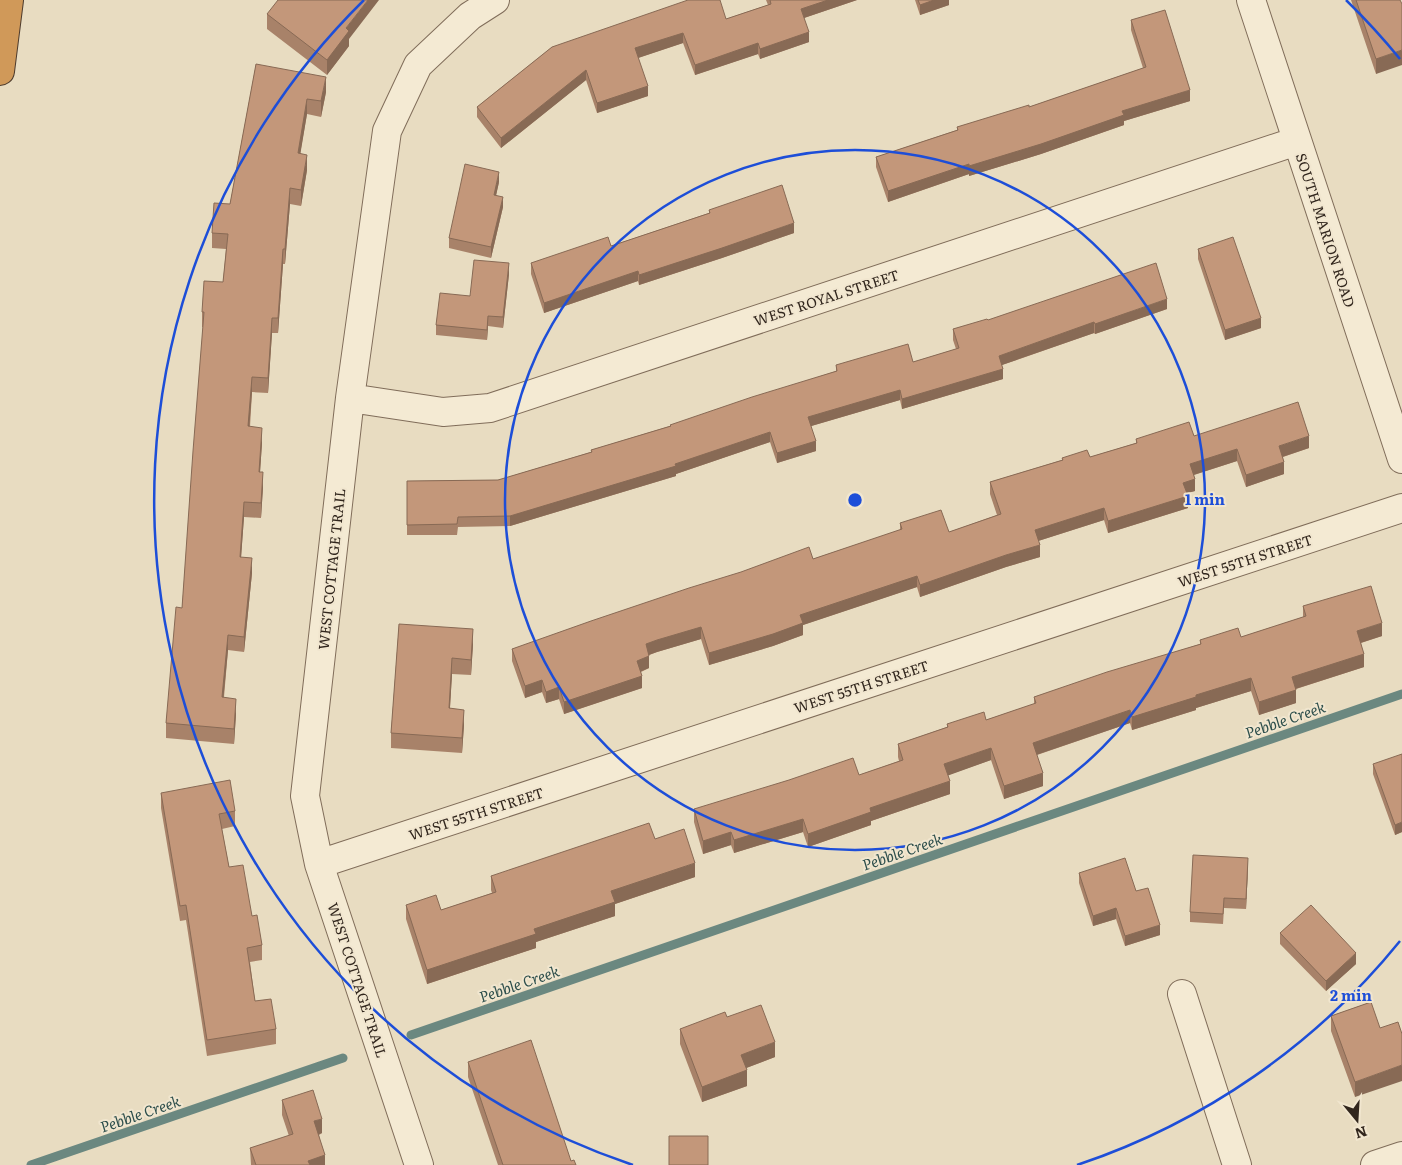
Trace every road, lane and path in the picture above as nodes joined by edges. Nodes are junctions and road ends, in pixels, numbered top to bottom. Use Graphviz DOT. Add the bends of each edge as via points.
graph roads {
  1 [pos="9,0"];
  2 [pos="495,0"];
  3 [pos="1250,0"];
  4 [pos="0,71"];
  5 [pos="1296,141"];
  6 [pos="350,398"];
  7 [pos="1402,459"];
  8 [pos="1402,508"];
  9 [pos="319,864"];
  10 [pos="1182,994"];
  11 [pos="1402,1156"];
  12 [pos="419,1165"];
  13 [pos="1237,1165"];
  14 [pos="1375,1165"];
  1 -- 4 [label="highway"];
  2 -- 6 [label="street, WEST COTTAGE TRAIL" via="470,16 418,65 388,131"];
  3 -- 5 [label="street, SOUTH MARION ROAD"];
  5 -- 6 [label="street, WEST ROYAL STREET" via="490,408 443,412"];
  5 -- 7 [label="street, SOUTH MARION ROAD"];
  6 -- 9 [label="street, WEST COTTAGE TRAIL" via="305,796"];
  8 -- 9 [label="street, WEST 55TH STREET"];
  9 -- 12 [label="street, WEST COTTAGE TRAIL"];
  10 -- 13 [label="street"];
  11 -- 14 [label="street"];
}
